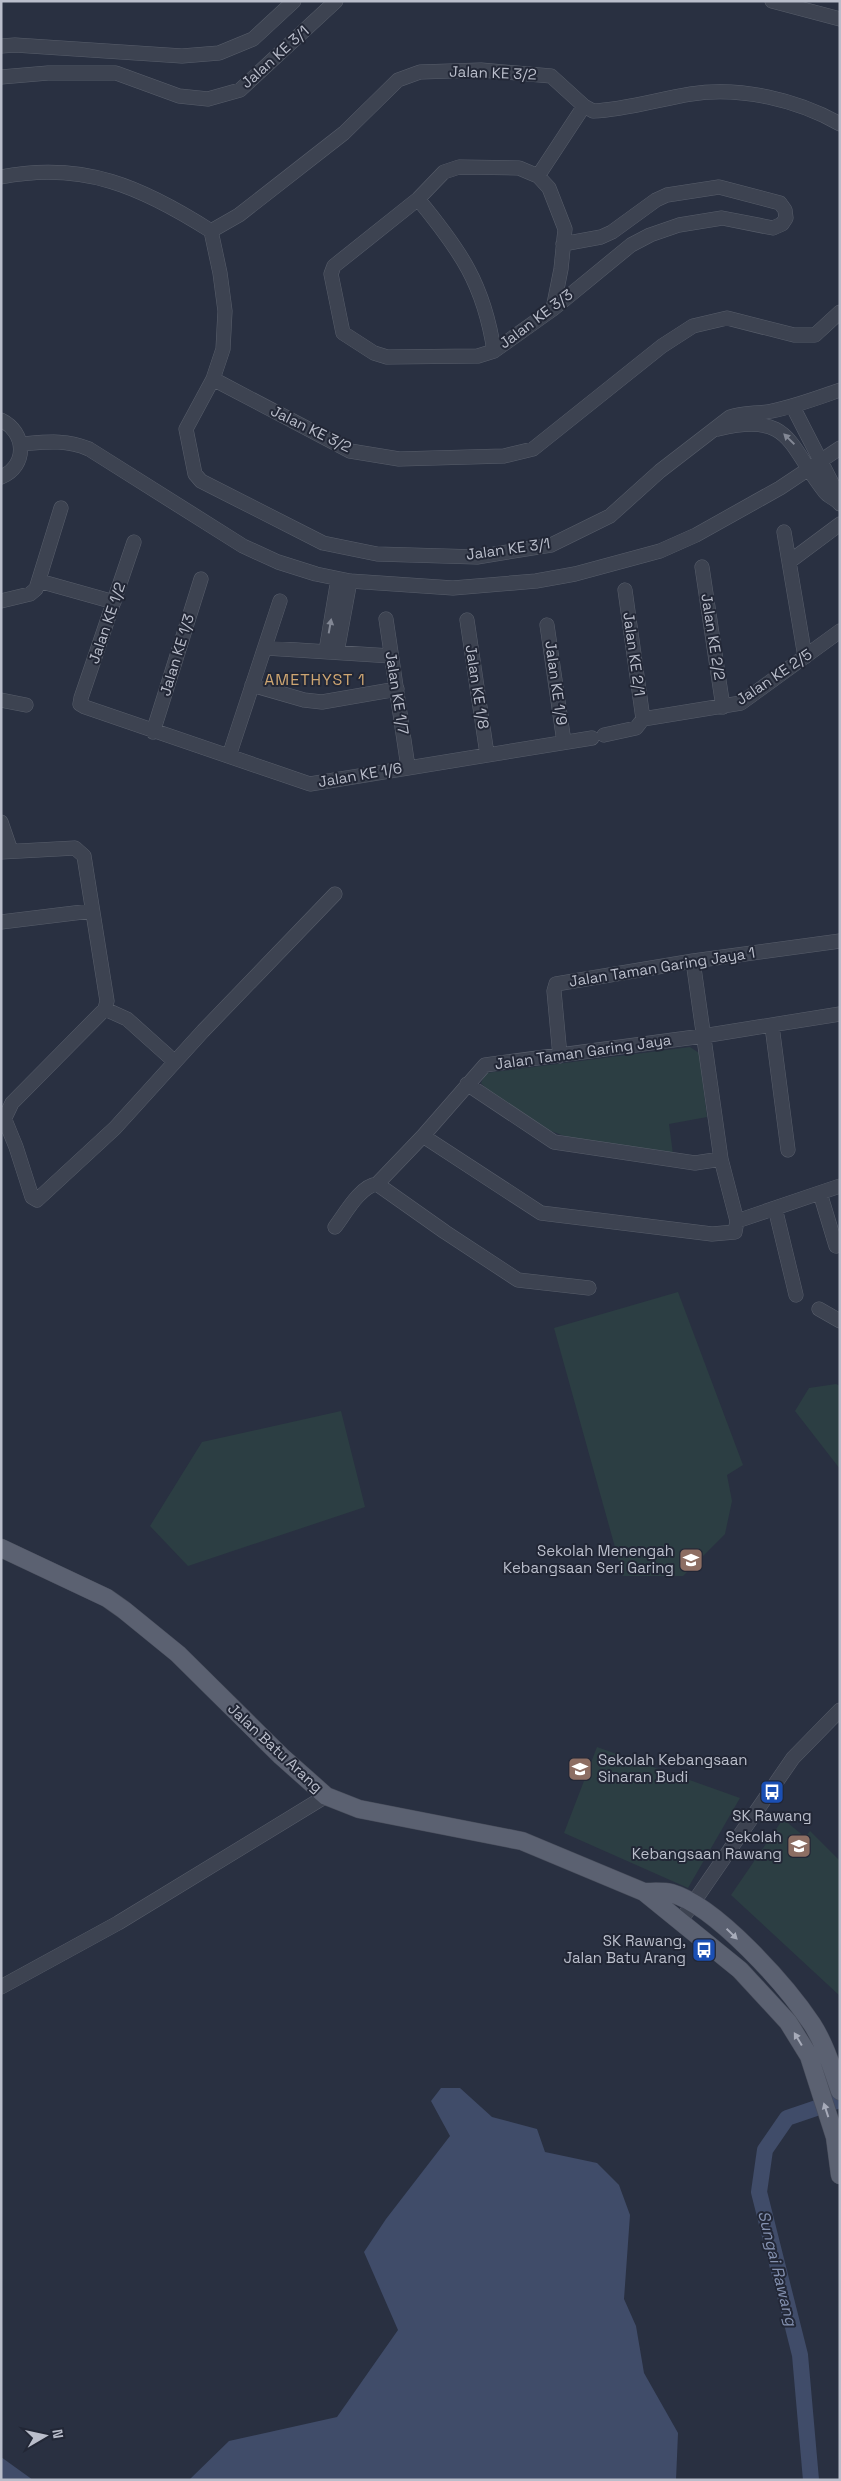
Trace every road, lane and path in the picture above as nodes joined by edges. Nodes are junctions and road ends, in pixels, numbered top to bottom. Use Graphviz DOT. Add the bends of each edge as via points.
graph roads {
  1 [pos="294,1"];
  2 [pos="336,1"];
  3 [pos="772,1"];
  4 [pos="840,19"];
  5 [pos="1,46"];
  6 [pos="1,77"];
  7 [pos="584,106"];
  8 [pos="840,124"];
  9 [pos="538,176"];
  10 [pos="1,177"];
  11 [pos="418,199"];
  12 [pos="211,231"];
  13 [pos="563,244"];
  14 [pos="561,269"];
  15 [pos="587,280"];
  16 [pos="553,309"];
  17 [pos="840,312"];
  18 [pos="494,351"];
  19 [pos="213,379"];
  20 [pos="840,390"];
  21 [pos="793,407"];
  22 [pos="1,420"];
  23 [pos="712,431"];
  24 [pos="21,444"];
  25 [pos="840,448"];
  26 [pos="814,465"];
  27 [pos="1,477"];
  28 [pos="839,503"];
  29 [pos="61,508"];
  30 [pos="840,524"];
  31 [pos="784,532"];
  32 [pos="134,542"];
  33 [pos="789,562"];
  34 [pos="702,567"];
  35 [pos="201,579"];
  36 [pos="344,580"];
  37 [pos="39,581"];
  38 [pos="625,590"];
  39 [pos="1,601"];
  40 [pos="280,601"];
  41 [pos="114,602"];
  42 [pos="386,619"];
  43 [pos="467,620"];
  44 [pos="547,625"];
  45 [pos="840,631"];
  46 [pos="266,648"];
  47 [pos="332,652"];
  48 [pos="391,656"];
  49 [pos="804,657"];
  50 [pos="252,685"];
  51 [pos="397,690"];
  52 [pos="1,700"];
  53 [pos="80,704"];
  54 [pos="26,705"];
  55 [pos="723,707"];
  56 [pos="643,719"];
  57 [pos="153,732"];
  58 [pos="564,742"];
  59 [pos="487,754"];
  60 [pos="229,756"];
  61 [pos="408,767"];
  62 [pos="1,822"];
  63 [pos="6,852"];
  64 [pos="335,894"];
  65 [pos="91,911"];
  66 [pos="1,922"];
  67 [pos="840,941"];
  68 [pos="693,961"];
  69 [pos="105,1009"];
  70 [pos="840,1014"];
  71 [pos="772,1026"];
  72 [pos="703,1036"];
  73 [pos="560,1056"];
  74 [pos="174,1062"];
  75 [pos="467,1084"];
  76 [pos="3,1123"];
  77 [pos="423,1136"];
  78 [pos="788,1150"];
  79 [pos="721,1159"];
  80 [pos="377,1184"];
  81 [pos="840,1186"];
  82 [pos="820,1192"];
  83 [pos="775,1208"];
  84 [pos="737,1221"];
  85 [pos="335,1227"];
  86 [pos="836,1246"];
  87 [pos="589,1288"];
  88 [pos="796,1294"];
  89 [pos="819,1309"];
  90 [pos="840,1321"];
  91 [pos="1,1548"];
  92 [pos="840,1710"];
  93 [pos="326,1796"];
  94 [pos="644,1892"];
  95 [pos="694,1904"];
  96 [pos="680,1922"];
  97 [pos="1,1987"];
  98 [pos="838,2085"];
  99 [pos="840,2175"];
  1 -- 5 [label="street" via="253,39 218,53 182,56 15,44"];
  2 -- 6 [label="street, Jalan KE 3/1" via="240,90 208,99 179,96 116,73"];
  3 -- 4 [label="street"];
  7 -- 8 [label="street" via="592,111 694,93 739,92 790,104"];
  7 -- 9 [label="street"];
  7 -- 12 [label="street, Jalan KE 3/2" via="551,76 481,70 420,72 398,80 344,133 239,215"];
  9 -- 11 [label="street, Jalan KE 3/3" via="519,168 459,167 444,172"];
  9 -- 13 [label="street" via="550,188 565,229"];
  10 -- 12 [label="street" via="28,172 89,174 150,195"];
  11 -- 18 [label="street" via="463,257 479,288 489,318"];
  11 -- 18 [label="street, Jalan KE 3/3" via="334,266 332,274 343,333 386,357 478,356"];
  12 -- 19 [label="street" via="226,311 223,348"];
  13 -- 14 [label="street"];
  13 -- 15 [label="street, Jalan KE 3/3" via="612,232 667,195 710,187 780,202 785,210 786,218 782,224 773,228 722,218 669,228 631,245"];
  14 -- 15 [label="street" via="575,280"];
  14 -- 16 [label="street"];
  15 -- 16 [label="street, Jalan KE 3/3"];
  16 -- 18 [label="street, Jalan KE 3/3"];
  17 -- 19 [label="street, Jalan KE 3/2" via="816,335 794,335 727,318 692,326 533,448 504,456 399,459 350,451"];
  19 -- 23 [label="street, Jalan KE 3/1" via="186,429 195,474 201,481 323,543 377,554 476,557 551,545 610,516 660,470"];
  20 -- 21 [label="street, Jalan KE 3/1"];
  21 -- 23 [label="street, Jalan KE 3/1" via="759,414 741,413"];
  21 -- 26 [label="street"];
  22 -- 24 [label="street" via="18,434"];
  26 -- 23 [label="street, one-way" via="774,428 749,425"];
  24 -- 27 [label="street" via="18,463"];
  24 -- 36 [label="street" via="58,440 89,449 244,546 278,562"];
  25 -- 26 [label="street"];
  26 -- 28 [label="street" via="835,489"];
  26 -- 36 [label="street" via="696,535 660,551 575,574 536,582 453,588"];
  29 -- 37 [label="street"];
  30 -- 33 [label="street"];
  31 -- 33 [label="street"];
  32 -- 41 [label="street, Jalan KE 1/2"];
  33 -- 49 [label="street"];
  34 -- 55 [label="street, Jalan KE 2/2"];
  35 -- 57 [label="street, Jalan KE 1/3"];
  36 -- 47 [label="street"];
  37 -- 39 [label="street" via="30,594"];
  37 -- 41 [label="street"];
  38 -- 56 [label="street, Jalan KE 2/1"];
  40 -- 46 [label="street"];
  41 -- 53 [label="street, Jalan KE 1/2"];
  42 -- 48 [label="street, Jalan KE 1/7"];
  43 -- 59 [label="street, Jalan KE 1/8"];
  44 -- 58 [label="street, Jalan KE 1/9"];
  45 -- 49 [label="street, Jalan KE 2/5"];
  46 -- 47 [label="street"];
  46 -- 50 [label="street"];
  47 -- 48 [label="street"];
  48 -- 51 [label="street, Jalan KE 1/7"];
  49 -- 55 [label="street, Jalan KE 2/5" via="741,703"];
  50 -- 51 [label="street" via="322,702"];
  50 -- 60 [label="street"];
  51 -- 61 [label="street, Jalan KE 1/7"];
  52 -- 54 [label="street"];
  53 -- 57 [label="street, Jalan KE 1/6"];
  55 -- 56 [label="street, Jalan KE 2/5"];
  56 -- 58 [label="street, Jalan KE 1/6" via="636,728"];
  57 -- 60 [label="street, Jalan KE 1/6"];
  58 -- 59 [label="street, Jalan KE 1/6"];
  59 -- 61 [label="street, Jalan KE 1/6"];
  60 -- 61 [label="street, Jalan KE 1/6" via="310,784"];
  62 -- 63 [label="street"];
  63 -- 65 [label="street" via="75,848 80,851 84,856"];
  64 -- 74 [label="street"];
  65 -- 66 [label="street"];
  65 -- 69 [label="street" via="107,1002"];
  67 -- 68 [label="street, Jalan Taman Garing Jaya 1"];
  68 -- 72 [label="street"];
  68 -- 73 [label="street, Jalan Taman Garing Jaya 1" via="556,984"];
  69 -- 74 [label="street" via="127,1019"];
  69 -- 76 [label="street" via="12,1104"];
  70 -- 71 [label="street, Jalan Taman Garing Jaya"];
  71 -- 72 [label="street, Jalan Taman Garing Jaya"];
  71 -- 78 [label="street"];
  72 -- 73 [label="street, Jalan Taman Garing Jaya"];
  72 -- 79 [label="street"];
  73 -- 75 [label="street, Jalan Taman Garing Jaya" via="485,1065"];
  74 -- 76 [label="street" via="114,1128 37,1200 32,1197 16,1146"];
  75 -- 77 [label="street, Jalan Taman Garing Jaya"];
  75 -- 79 [label="street" via="554,1142 695,1163"];
  77 -- 80 [label="street, Jalan Taman Garing Jaya"];
  77 -- 84 [label="street" via="541,1213 712,1234 735,1232"];
  79 -- 84 [label="street"];
  80 -- 85 [label="street, Jalan Taman Garing Jaya" via="362,1193"];
  80 -- 87 [label="street" via="518,1280"];
  81 -- 82 [label="street"];
  82 -- 83 [label="street"];
  82 -- 86 [label="street"];
  83 -- 84 [label="street"];
  83 -- 88 [label="street"];
  89 -- 90 [label="street"];
  91 -- 93 [label="main road, Jalan Batu Arang" via="107,1598 124,1610 178,1654 268,1744"];
  92 -- 95 [label="street" via="793,1758"];
  93 -- 94 [label="main road, Jalan Batu Arang" via="359,1809 522,1841"];
  93 -- 97 [label="street" via="118,1923"];
  94 -- 95 [label="main road, Jalan Batu Arang" via="670,1892"];
  94 -- 96 [label="main road, Jalan Batu Arang"];
  95 -- 96 [label="street"];
  95 -- 98 [label="main road, Jalan Batu Arang, one-way" via="726,1929 784,1988 812,2025 826,2051"];
  99 -- 96 [label="main road, Jalan Batu Arang, one-way" via="835,2137 809,2056 788,2022 740,1970"];
}
